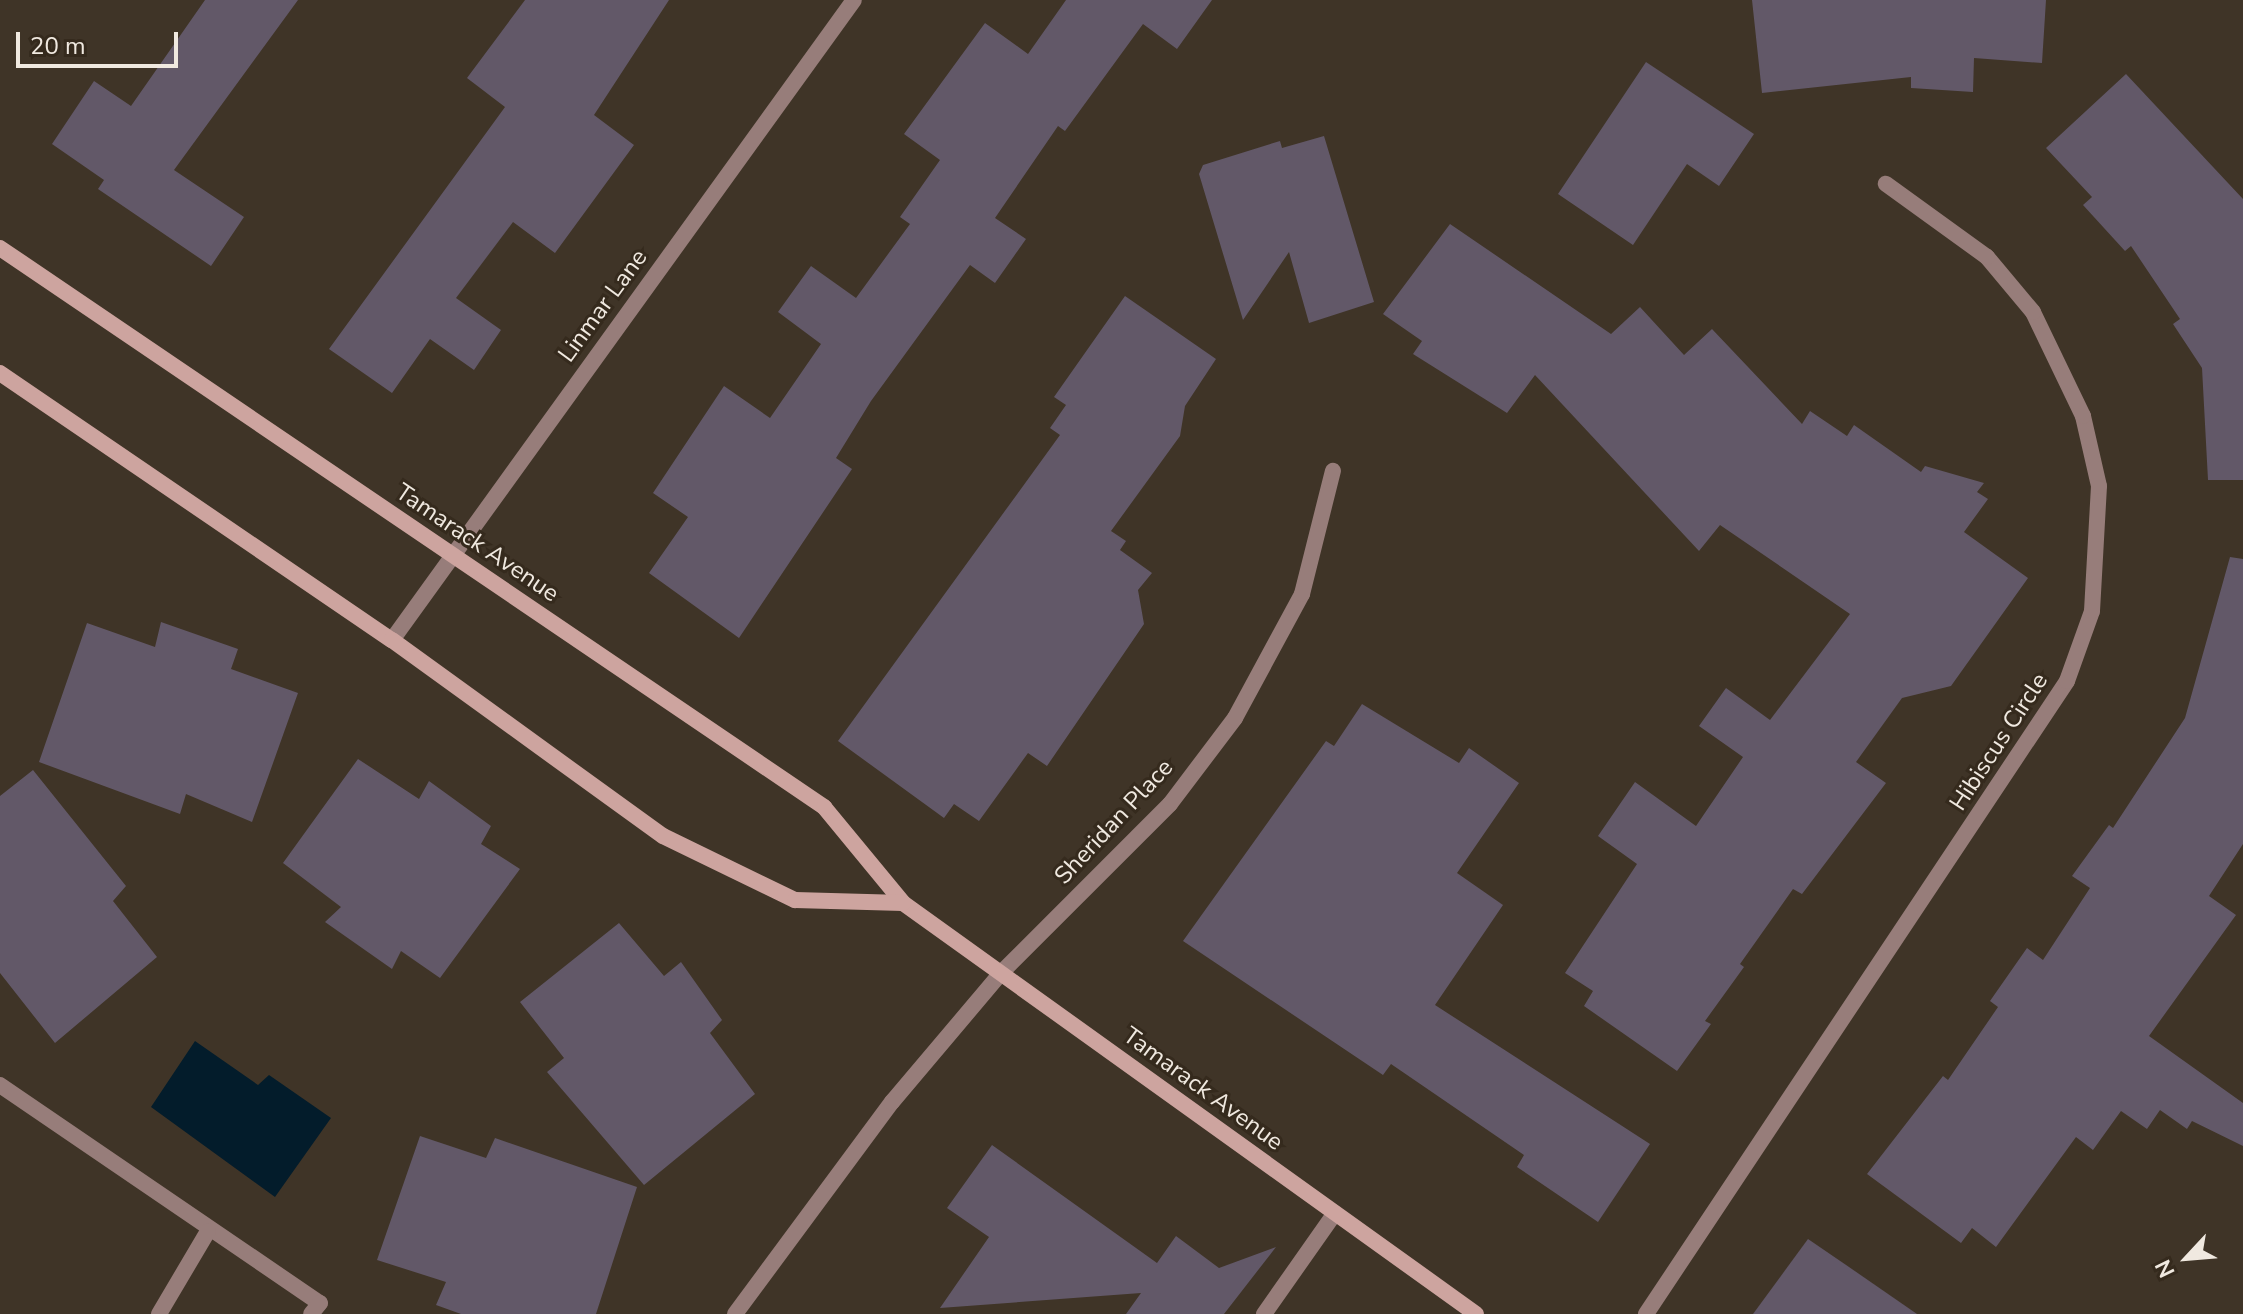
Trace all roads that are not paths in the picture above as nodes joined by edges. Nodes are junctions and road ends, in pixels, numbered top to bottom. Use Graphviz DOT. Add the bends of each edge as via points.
graph roads {
  1 [pos="854,0"];
  2 [pos="1886,184"];
  3 [pos="0,248"];
  4 [pos="0,373"];
  5 [pos="1333,471"];
  6 [pos="454,555"];
  7 [pos="392,640"];
  8 [pos="903,903"];
  9 [pos="1001,973"];
  10 [pos="0,1085"];
  11 [pos="1335,1213"];
  12 [pos="208,1231"];
  13 [pos="159,1314"];
  14 [pos="311,1314"];
  15 [pos="735,1314"];
  16 [pos="1264,1314"];
  17 [pos="1476,1314"];
  18 [pos="1646,1314"];
  1 -- 6 [label="street, Linmar Lane"];
  2 -- 18 [label="street, Hibiscus Circle" via="1987,257 2033,312 2077,403 2099,486 2092,611 2067,681"];
  3 -- 6 [label="main road, Tamarack Avenue"];
  4 -- 7 [label="main road"];
  5 -- 9 [label="street, Sheridan Place" via="1302,594 1235,718 1170,804"];
  6 -- 7 [label="street, Linmar Lane"];
  6 -- 8 [label="main road, Tamarack Avenue" via="824,807"];
  7 -- 8 [label="main road" via="663,836 795,900"];
  8 -- 9 [label="main road, Tamarack Avenue"];
  9 -- 11 [label="main road, Tamarack Avenue"];
  9 -- 15 [label="street, Sheridan Place" via="892,1102"];
  10 -- 12 [label="street" via="142,1178"];
  11 -- 16 [label="street"];
  11 -- 17 [label="main road, Tamarack Avenue"];
  12 -- 13 [label="street"];
  12 -- 14 [label="street" via="320,1303"];
}
